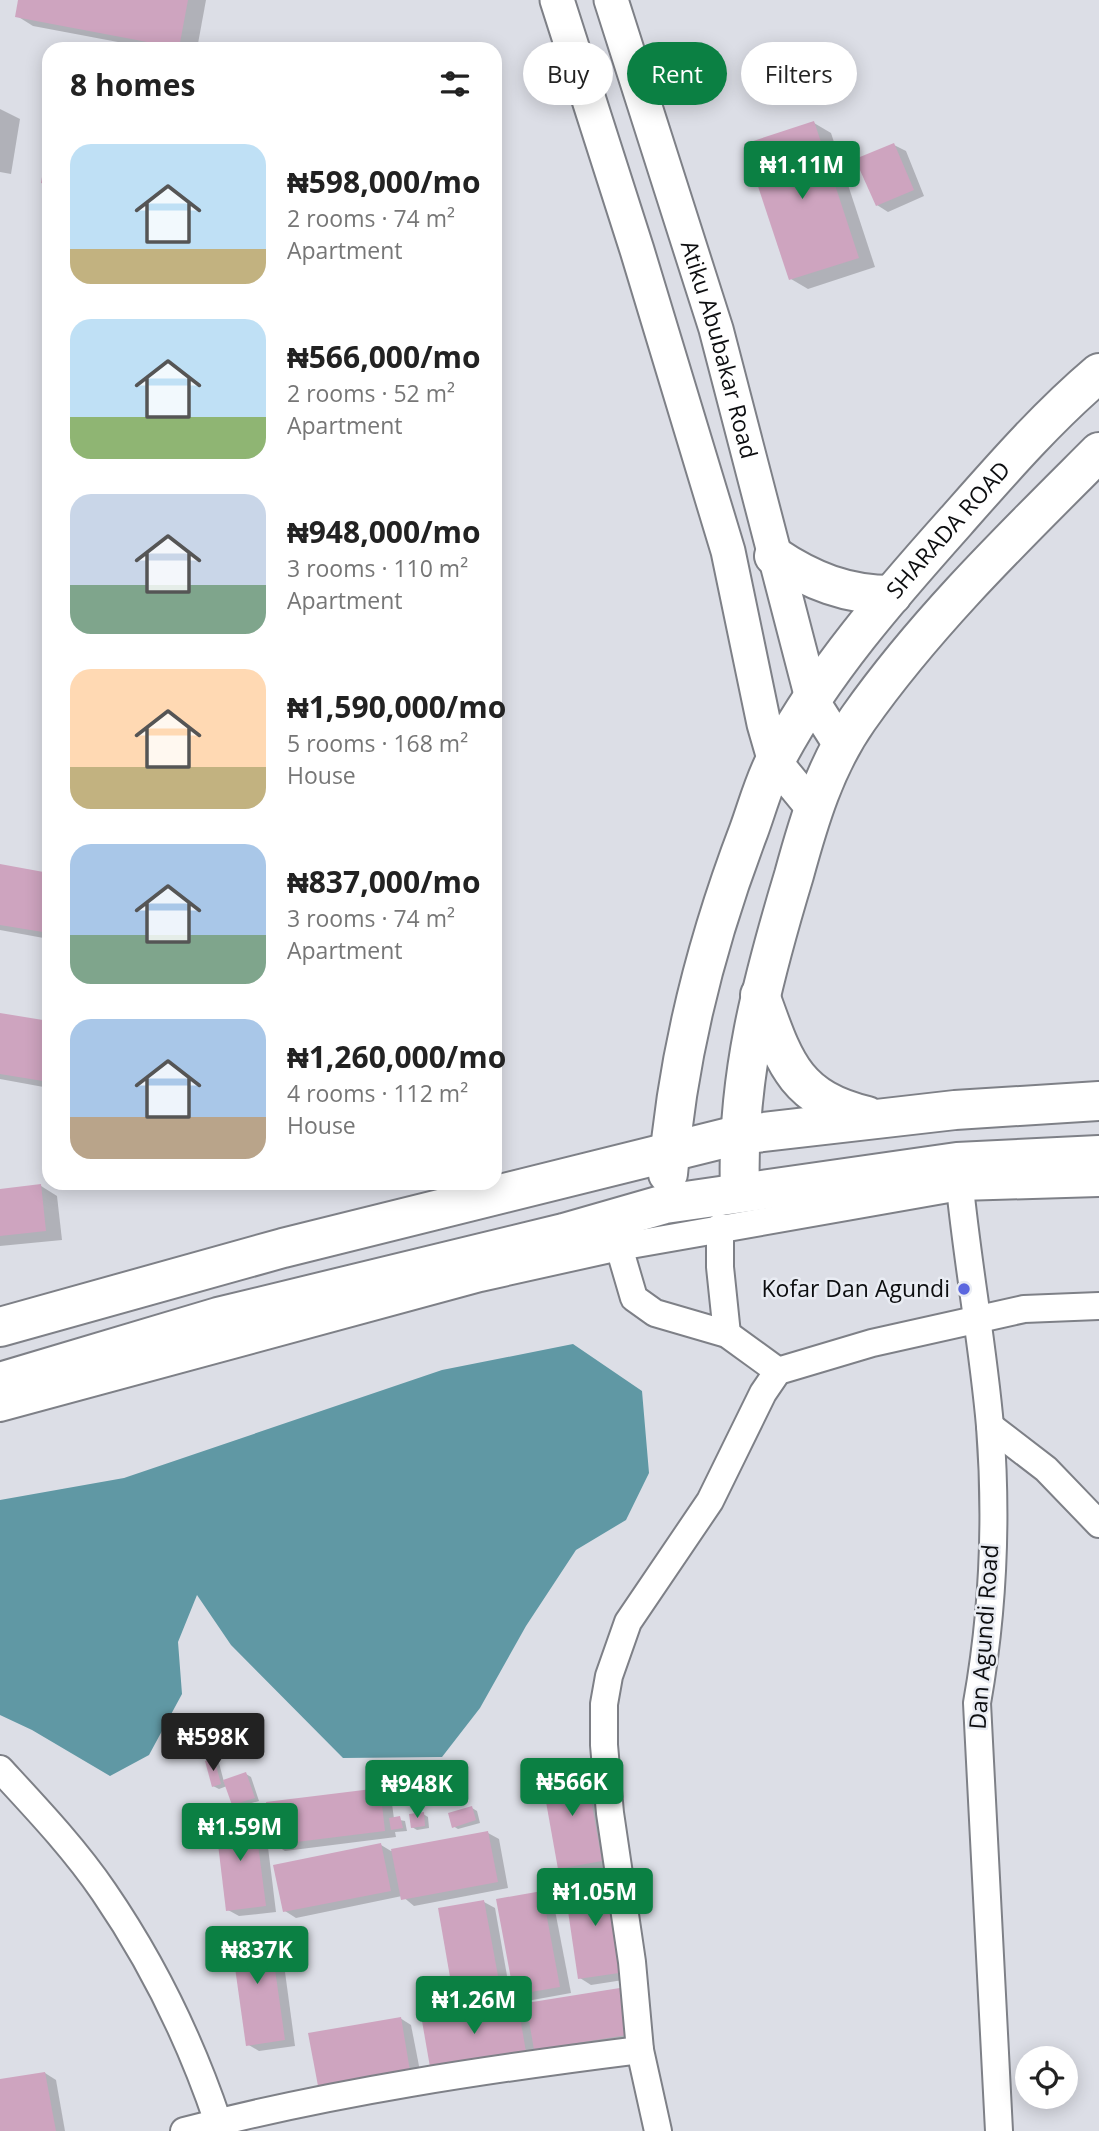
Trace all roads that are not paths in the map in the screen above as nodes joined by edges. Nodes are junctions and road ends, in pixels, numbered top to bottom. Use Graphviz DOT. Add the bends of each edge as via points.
graph roads {
  1 [pos="557,0"];
  2 [pos="611,0"];
  3 [pos="1099,373"];
  4 [pos="1099,452"];
  5 [pos="774,556"];
  6 [pos="892,595"];
  7 [pos="813,702"];
  8 [pos="841,746"];
  9 [pos="775,762"];
  10 [pos="813,807"];
  11 [pos="760,995"];
  12 [pos="1099,1101"];
  13 [pos="879,1119"];
  14 [pos="738,1135"];
  15 [pos="669,1152"];
  16 [pos="1091,1164"];
  17 [pos="960,1187"];
  18 [pos="740,1191"];
  19 [pos="665,1204"];
  20 [pos="720,1227"];
  21 [pos="619,1247"];
  22 [pos="1099,1306"];
  23 [pos="975,1320"];
  24 [pos="0,1327"];
  25 [pos="727,1334"];
  26 [pos="778,1371"];
  27 [pos="0,1382"];
  28 [pos="0,1408"];
  29 [pos="989,1426"];
  30 [pos="1099,1524"];
  31 [pos="0,1769"];
  32 [pos="640,2050"];
  33 [pos="218,2122"];
  34 [pos="184,2131"];
  35 [pos="658,2131"];
  36 [pos="999,2131"];
  1 -- 9 [label="street" via="728,551"];
  2 -- 5 [label="street, Atiku Abubakar Road" via="716,329"];
  3 -- 6 [label="main road, SHARADA ROAD" via="985,488"];
  4 -- 8 [label="main road" via="921,638"];
  5 -- 6 [label="main road" via="817,582 871,595"];
  5 -- 7 [label="street, Atiku Abubakar Road"];
  6 -- 7 [label="main road, SHARADA ROAD"];
  7 -- 8 [label="street, Atiku Abubakar Road"];
  7 -- 9 [label="main road, SHARADA ROAD"];
  8 -- 10 [label="main road"];
  9 -- 10 [label="street"];
  9 -- 15 [label="main road, SHARADA ROAD" via="719,916 690,1024"];
  10 -- 11 [label="main road"];
  11 -- 13 [label="main road" via="797,1080 818,1099"];
  11 -- 14 [label="main road"];
  12 -- 13 [label="main road"];
  13 -- 14 [label="main road"];
  14 -- 15 [label="main road"];
  14 -- 18 [label="main road"];
  15 -- 19 [label="main road, SHARADA ROAD"];
  15 -- 24 [label="main road" via="283,1248"];
  16 -- 17 [label="street"];
  16 -- 18 [label="main road" via="957,1161"];
  17 -- 20 [label="street"];
  17 -- 23 [label="street, Dan Agundi Road"];
  18 -- 19 [label="main road"];
  19 -- 27 [label="main road" via="218,1317"];
  20 -- 21 [label="street"];
  20 -- 25 [label="street"];
  21 -- 25 [label="street" via="634,1298 655,1314"];
  21 -- 28 [label="street" via="480,1278"];
  22 -- 23 [label="street" via="1024,1309"];
  23 -- 26 [label="street" via="872,1343"];
  23 -- 29 [label="street, Dan Agundi Road"];
  25 -- 26 [label="street"];
  26 -- 32 [label="street" via="710,1501 628,1622 609,1676 604,1745"];
  29 -- 30 [label="street" via="1046,1469"];
  29 -- 36 [label="street, Dan Agundi Road" via="988,1642 977,1703"];
  31 -- 33 [label="street" via="103,1891 171,2011 202,2074"];
  32 -- 33 [label="street" via="541,2062"];
  32 -- 35 [label="street"];
  33 -- 34 [label="street"];
}
